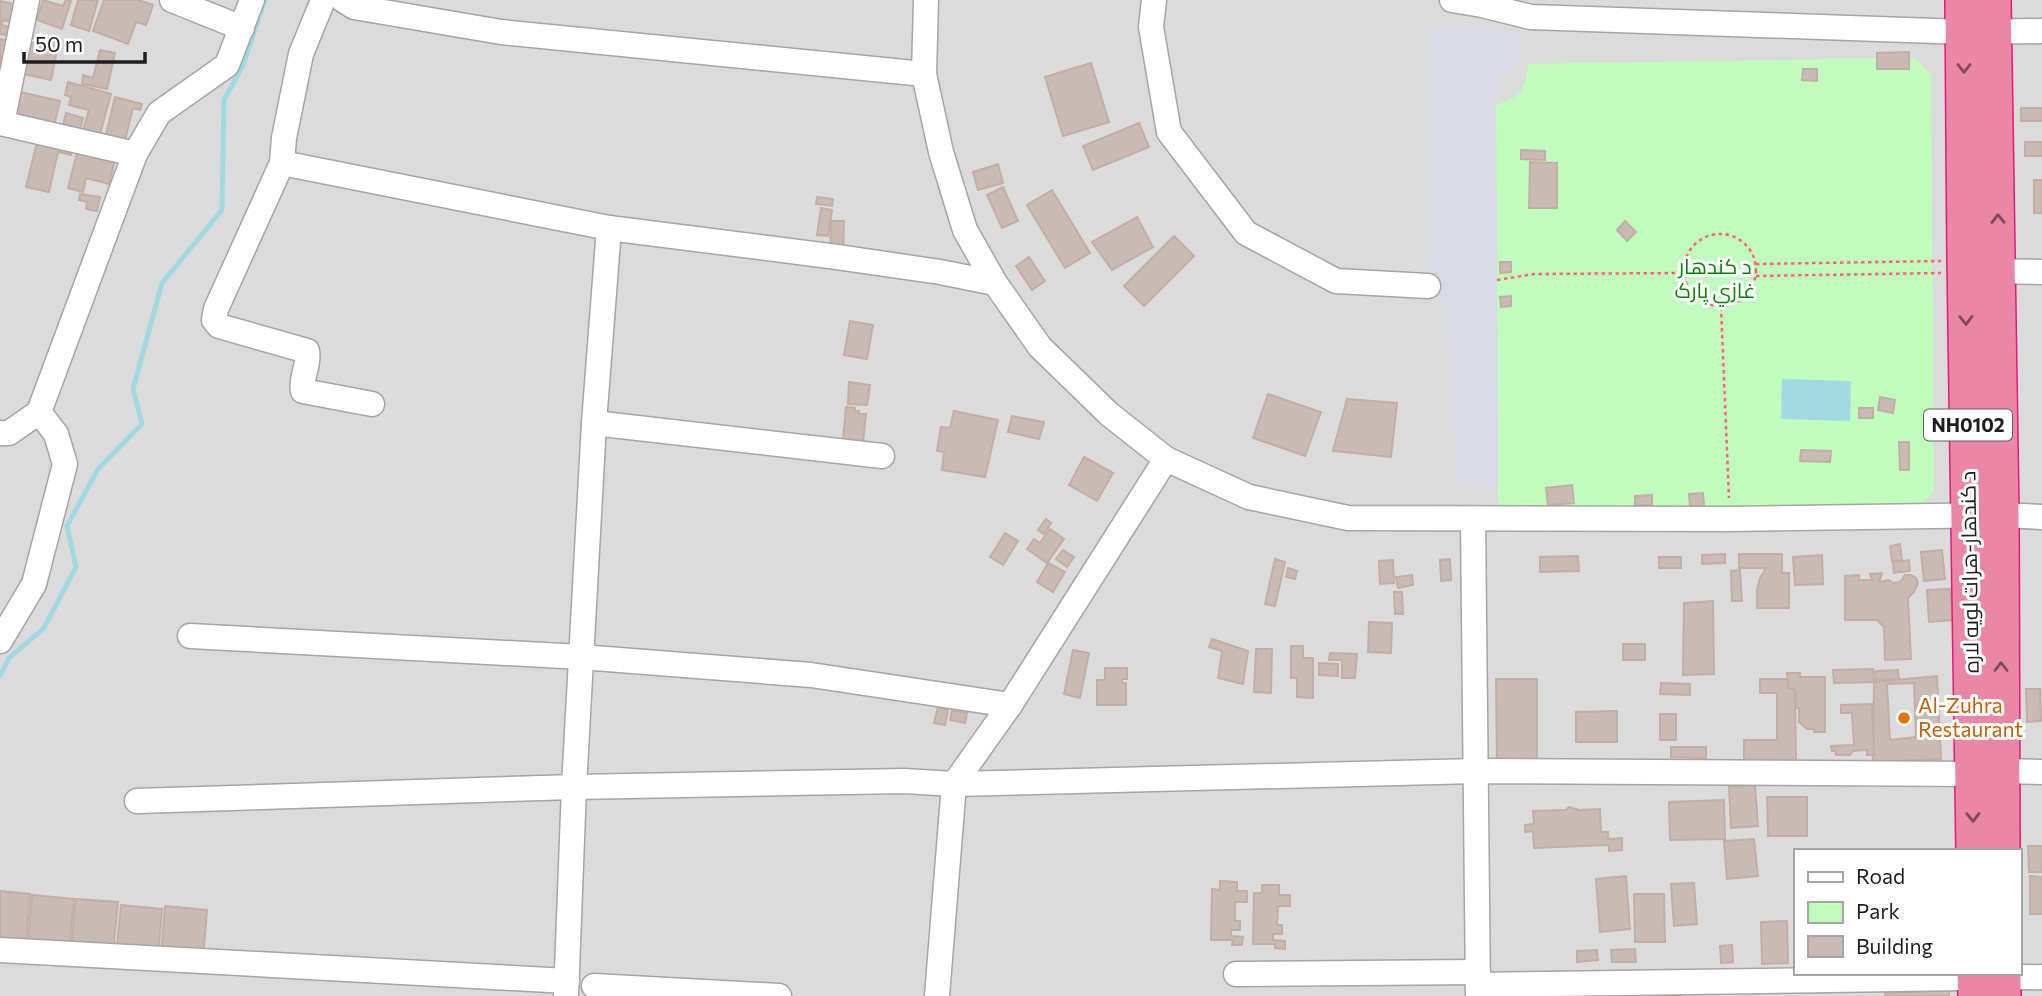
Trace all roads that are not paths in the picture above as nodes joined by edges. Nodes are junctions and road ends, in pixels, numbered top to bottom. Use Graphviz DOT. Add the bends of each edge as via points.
graph roads {
  1 [pos="27,0"];
  2 [pos="172,0"];
  3 [pos="252,0"];
  4 [pos="323,0"];
  5 [pos="343,0"];
  6 [pos="926,0"];
  7 [pos="1154,0"];
  8 [pos="1452,0"];
  9 [pos="1978,16"];
  10 [pos="242,28"];
  11 [pos="2042,31"];
  12 [pos="924,74"];
  13 [pos="1,123"];
  14 [pos="135,154"];
  15 [pos="282,163"];
  16 [pos="609,228"];
  17 [pos="1976,268"];
  18 [pos="2042,272"];
  19 [pos="995,283"];
  20 [pos="1428,286"];
  21 [pos="372,404"];
  22 [pos="40,412"];
  23 [pos="594,423"];
  24 [pos="0,433"];
  25 [pos="881,456"];
  26 [pos="1166,459"];
  27 [pos="1985,516"];
  28 [pos="2042,517"];
  29 [pos="1473,520"];
  30 [pos="190,636"];
  31 [pos="0,640"];
  32 [pos="581,657"];
  33 [pos="1010,705"];
  34 [pos="1476,771"];
  35 [pos="2042,772"];
  36 [pos="1992,776"];
  37 [pos="954,783"];
  38 [pos="574,787"];
  39 [pos="137,801"];
  40 [pos="1974,849"];
  41 [pos="2002,849"];
  42 [pos="0,950"];
  43 [pos="1236,974"];
  44 [pos="2042,977"];
  45 [pos="1989,982"];
  46 [pos="1478,984"];
  47 [pos="594,986"];
  48 [pos="567,988"];
  49 [pos="779,996"];
  50 [pos="937,996"];
  1 -- 13 [label="street"];
  2 -- 10 [label="street"];
  3 -- 10 [label="street"];
  4 -- 15 [label="street" via="300,54"];
  5 -- 12 [label="street" via="354,7 501,32"];
  6 -- 12 [label="street"];
  7 -- 20 [label="street" via="1151,27 1169,132 1246,233 1336,281"];
  8 -- 9 [label="street" via="1531,17"];
  9 -- 11 [label="street"];
  9 -- 17 [label="highway, د کندهار-هرات لويه لاره / NH0102"];
  10 -- 14 [label="street" via="228,65 159,113"];
  12 -- 19 [label="street" via="940,152 965,230"];
  13 -- 14 [label="street"];
  14 -- 22 [label="street"];
  15 -- 16 [label="street"];
  15 -- 21 [label="street" via="214,320 219,326 307,351 303,391"];
  16 -- 19 [label="street"];
  16 -- 23 [label="street"];
  17 -- 18 [label="street"];
  17 -- 27 [label="highway, د کندهار-هرات لويه لاره / NH0102"];
  19 -- 26 [label="street" via="1040,347 1109,414"];
  22 -- 24 [label="street" via="9,433"];
  22 -- 31 [label="street" via="56,434 65,464 34,584"];
  23 -- 25 [label="street"];
  23 -- 32 [label="street"];
  26 -- 29 [label="street" via="1249,497 1348,518"];
  26 -- 33 [label="street"];
  27 -- 28 [label="street"];
  27 -- 29 [label="street"];
  27 -- 36 [label="highway, د کندهار-هرات لويه لاره / NH0102"];
  29 -- 34 [label="street"];
  30 -- 32 [label="street"];
  32 -- 33 [label="street" via="811,676"];
  32 -- 38 [label="street"];
  33 -- 37 [label="street"];
  34 -- 36 [label="street"];
  34 -- 37 [label="street"];
  34 -- 46 [label="street"];
  35 -- 36 [label="street"];
  36 -- 40 [label="highway, د کندهار-هرات لويه لاره / NH0102, one-way"];
  36 -- 41 [label="highway, د کندهار-هرات لويه لاره"];
  37 -- 38 [label="street"];
  37 -- 50 [label="street"];
  38 -- 39 [label="street"];
  38 -- 48 [label="street"];
  42 -- 48 [label="street"];
  43 -- 46 [label="street"];
  44 -- 45 [label="street"];
  45 -- 46 [label="street"];
  47 -- 49 [label="street"];
}
